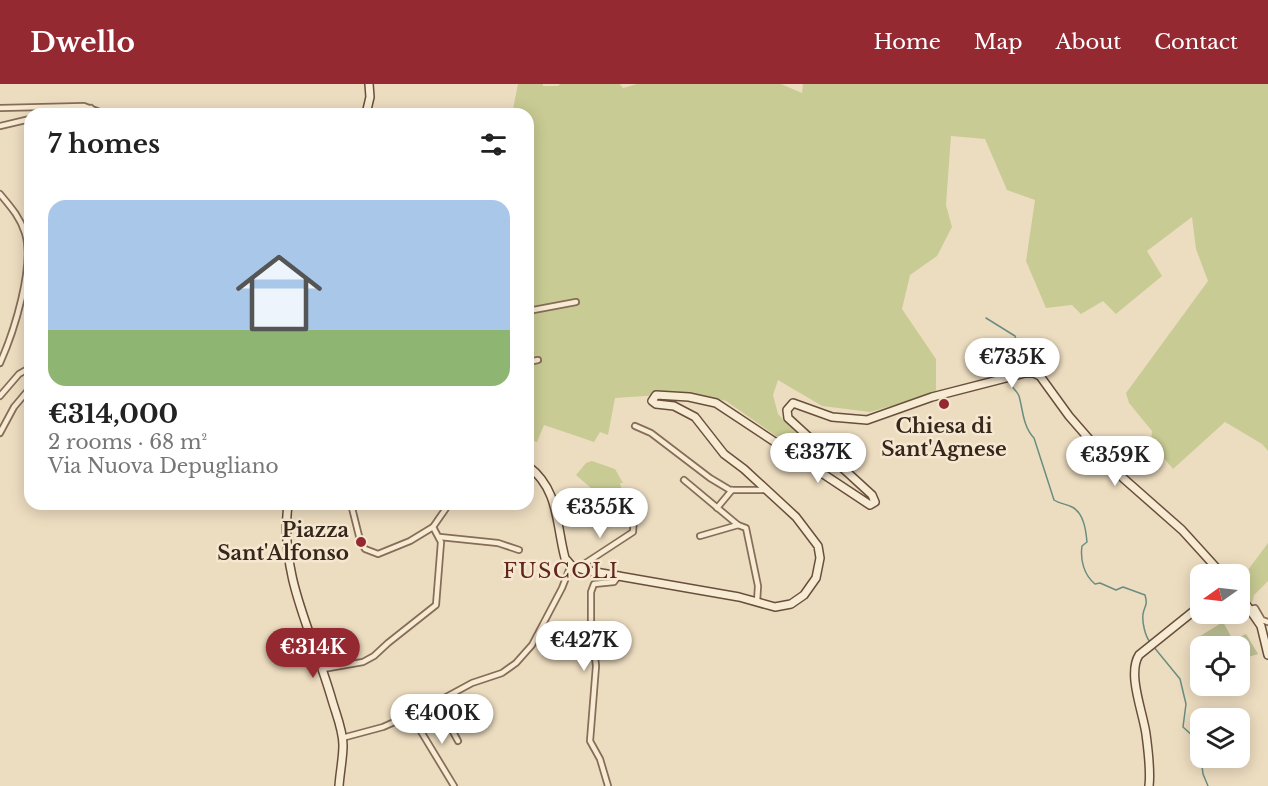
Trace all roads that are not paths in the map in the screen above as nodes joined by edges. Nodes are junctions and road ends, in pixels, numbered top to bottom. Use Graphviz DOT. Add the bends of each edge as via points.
graph roads {
  1 [pos="369,84"];
  2 [pos="0,108"];
  3 [pos="91,108"];
  4 [pos="367,108"];
  5 [pos="24,120"];
  6 [pos="0,126"];
  7 [pos="0,194"];
  8 [pos="24,231"];
  9 [pos="24,284"];
  10 [pos="576,302"];
  11 [pos="534,309"];
  12 [pos="538,360"];
  13 [pos="534,361"];
  14 [pos="0,363"];
  15 [pos="24,371"];
  16 [pos="24,395"];
  17 [pos="0,396"];
  18 [pos="635,426"];
  19 [pos="0,433"];
  20 [pos="534,471"];
  21 [pos="684,480"];
  22 [pos="732,490"];
  23 [pos="767,490"];
  24 [pos="717,508"];
  25 [pos="288,510"];
  26 [pos="352,510"];
  27 [pos="445,510"];
  28 [pos="634,517"];
  29 [pos="738,525"];
  30 [pos="433,527"];
  31 [pos="700,536"];
  32 [pos="440,537"];
  33 [pos="519,550"];
  34 [pos="1213,564"];
  35 [pos="574,567"];
  36 [pos="619,575"];
  37 [pos="757,602"];
  38 [pos="1250,609"];
  39 [pos="1190,614"];
  40 [pos="1268,622"];
  41 [pos="1268,655"];
  42 [pos="323,669"];
  43 [pos="437,702"];
  44 [pos="411,715"];
  45 [pos="342,738"];
  46 [pos="458,741"];
  47 [pos="339,786"];
  48 [pos="454,786"];
  49 [pos="608,786"];
  50 [pos="1149,786"];
  1 -- 4 [label="street"];
  2 -- 3 [label="street"];
  5 -- 6 [label="street"];
  7 -- 8 [label="street" via="19,218"];
  9 -- 14 [label="street"];
  10 -- 11 [label="street"];
  12 -- 13 [label="street"];
  15 -- 17 [label="street"];
  16 -- 19 [label="street"];
  18 -- 22 [label="street"];
  20 -- 35 [label="street" via="546,482 565,558"];
  21 -- 24 [label="street"];
  22 -- 23 [label="street"];
  22 -- 24 [label="street"];
  23 -- 34 [label="street" via="724,454 695,417 674,406 656,404 652,401 656,395 716,403 870,505 875,502 872,495 788,418 787,410 793,403 832,417 867,420 931,398 1034,373 1123,477"];
  23 -- 37 [label="street" via="796,517 818,546 820,558 816,578 804,595 791,604 775,607"];
  24 -- 29 [label="street"];
  25 -- 42 [label="street" via="286,547 291,572 304,623"];
  26 -- 30 [label="street" via="365,549 378,554"];
  27 -- 30 [label="street"];
  28 -- 35 [label="street" via="633,532"];
  29 -- 31 [label="street"];
  29 -- 37 [label="street" via="746,528 759,586"];
  30 -- 32 [label="street"];
  32 -- 33 [label="street" via="498,543"];
  32 -- 42 [label="street" via="436,605 374,656 363,662"];
  35 -- 36 [label="street"];
  35 -- 43 [label="street" via="524,656 502,672 472,682"];
  36 -- 37 [label="street"];
  36 -- 49 [label="street" via="614,582 594,585 591,592 596,666 590,741"];
  38 -- 40 [label="street" via="1255,608 1262,620"];
  38 -- 41 [label="street" via="1261,627"];
  39 -- 50 [label="street" via="1135,662"];
  42 -- 45 [label="street"];
  43 -- 44 [label="street"];
  43 -- 46 [label="street"];
  44 -- 45 [label="street"];
  44 -- 48 [label="street"];
  45 -- 47 [label="street"];
}
